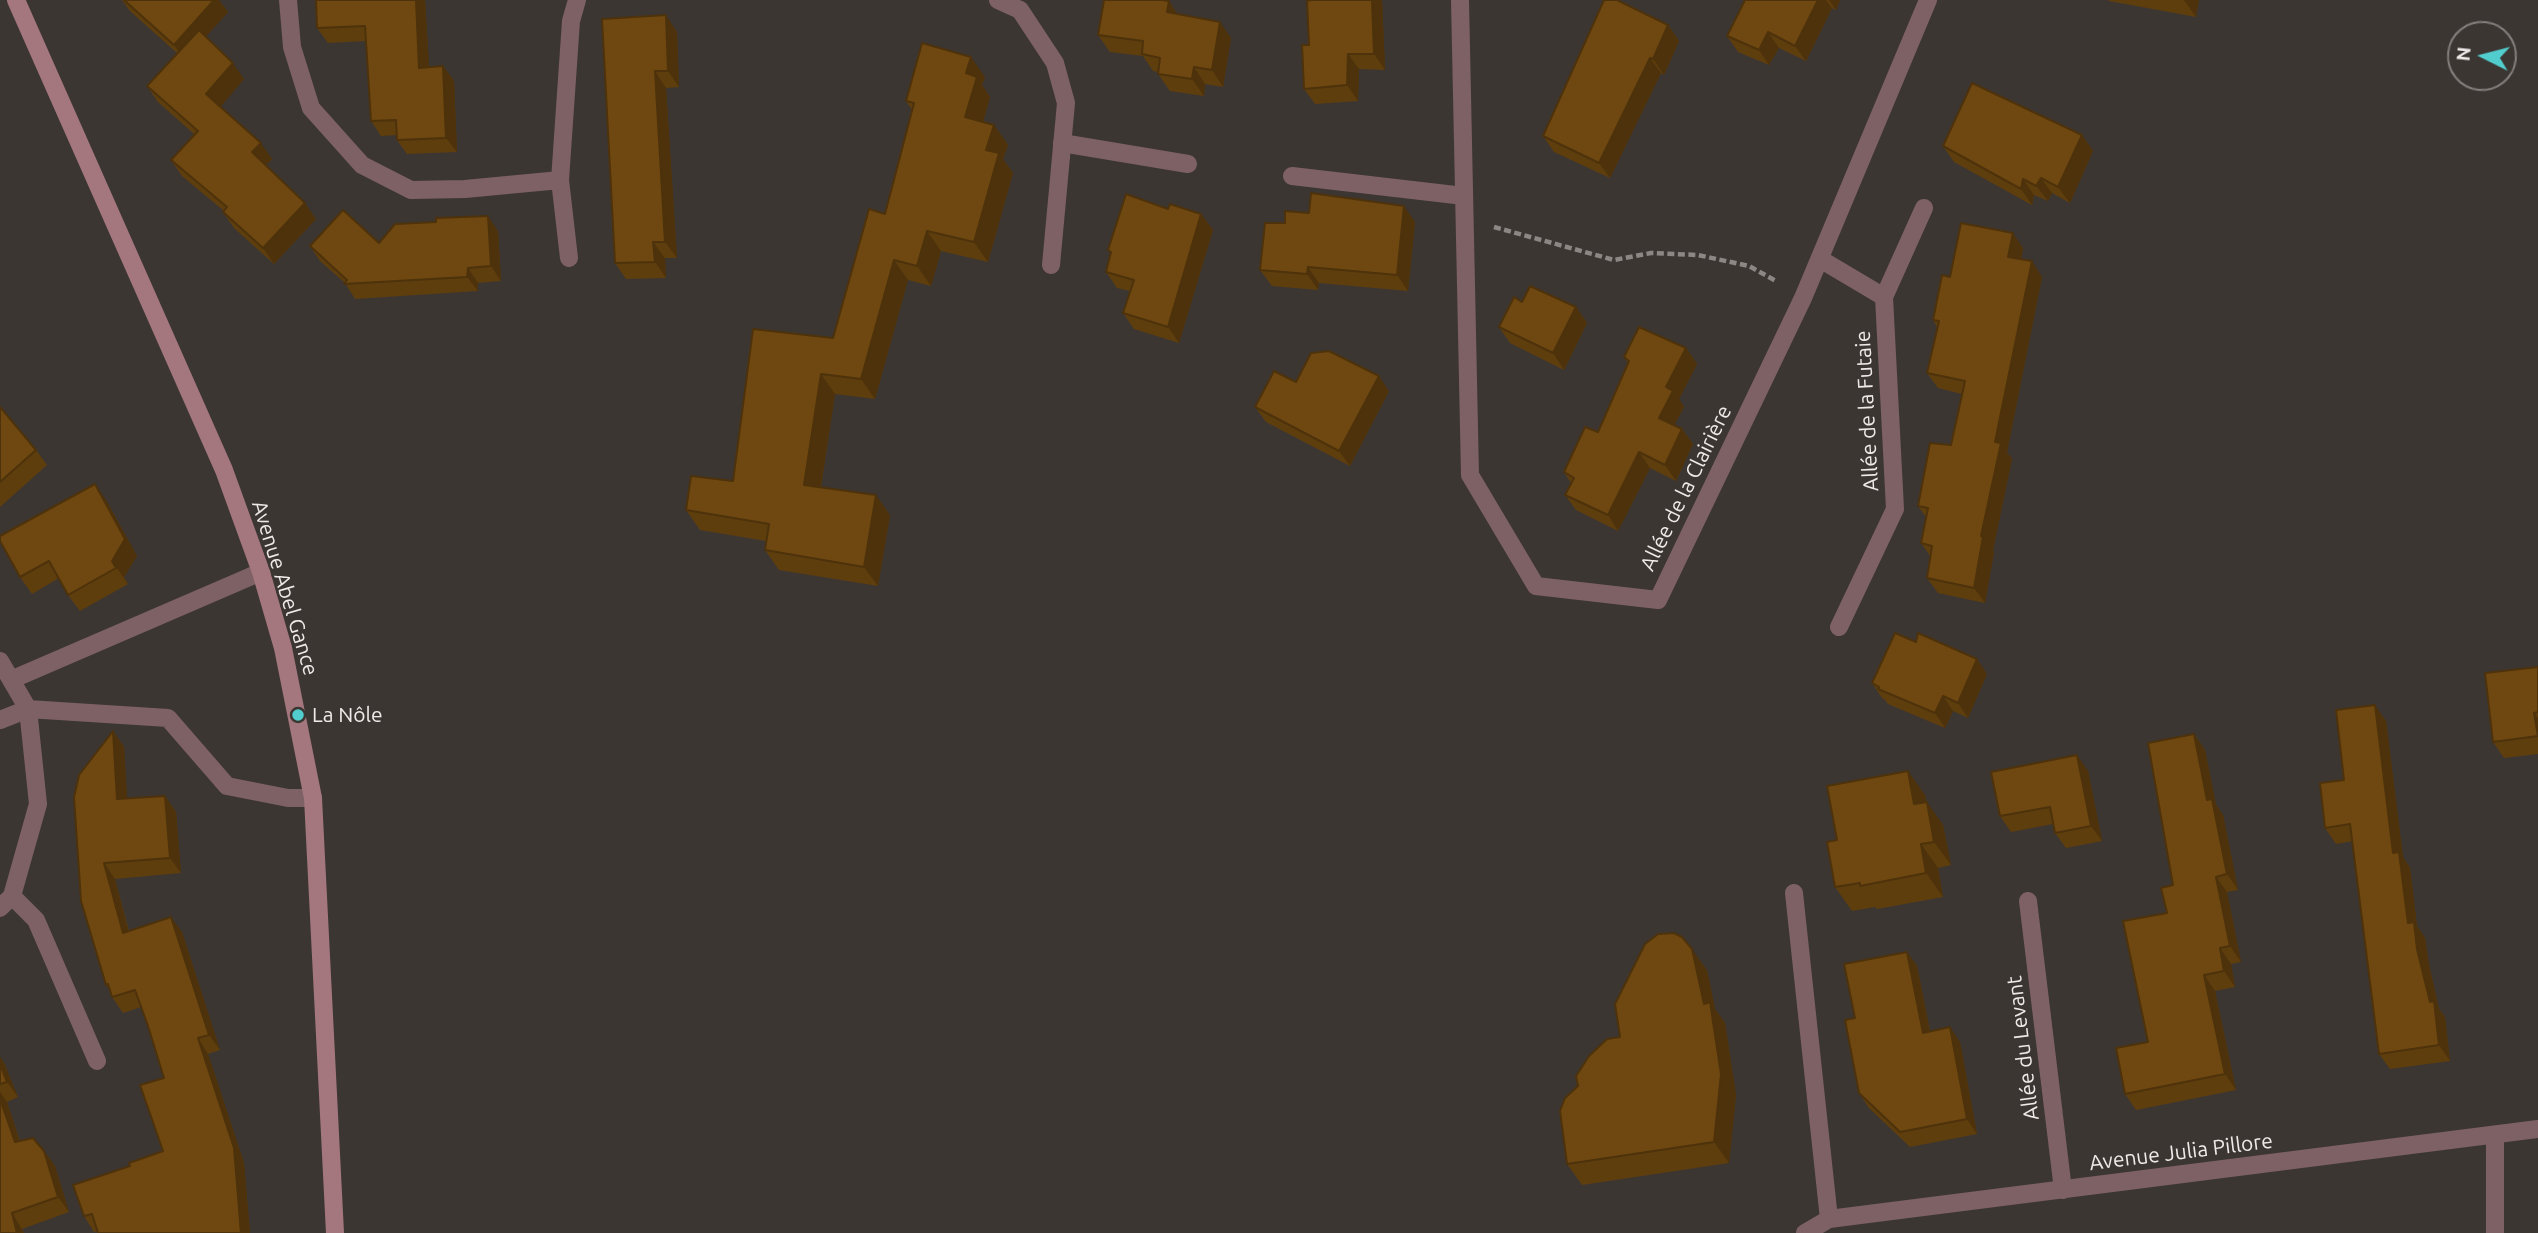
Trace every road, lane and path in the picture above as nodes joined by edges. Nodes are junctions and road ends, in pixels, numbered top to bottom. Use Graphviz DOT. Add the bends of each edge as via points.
graph roads {
  1 [pos="16,0"];
  2 [pos="288,0"];
  3 [pos="577,0"];
  4 [pos="999,0"];
  5 [pos="1460,0"];
  6 [pos="1928,0"];
  7 [pos="1062,143"];
  8 [pos="1188,164"];
  9 [pos="1292,176"];
  10 [pos="560,180"];
  11 [pos="1464,196"];
  12 [pos="1924,208"];
  13 [pos="1466,220"];
  14 [pos="569,258"];
  15 [pos="1820,260"];
  16 [pos="1051,265"];
  17 [pos="1884,297"];
  18 [pos="1803,298"];
  19 [pos="261,572"];
  20 [pos="1839,627"];
  21 [pos="0,661"];
  22 [pos="13,679"];
  23 [pos="28,709"];
  24 [pos="0,720"];
  25 [pos="313,798"];
  26 [pos="1794,893"];
  27 [pos="2028,901"];
  28 [pos="6,902"];
  29 [pos="97,1060"];
  30 [pos="2538,1129"];
  31 [pos="2494,1135"];
  32 [pos="2063,1190"];
  33 [pos="1829,1219"];
  34 [pos="335,1233"];
  35 [pos="1805,1233"];
  36 [pos="2495,1233"];
  1 -- 19 [label="main road, Avenue Abel Gance" via="224,470"];
  2 -- 10 [label="street" via="292,47 311,108 362,165 411,190"];
  3 -- 10 [label="street" via="571,21"];
  4 -- 7 [label="street" via="1020,10 1055,63 1066,103"];
  5 -- 11 [label="street, Allée de la Clairière"];
  6 -- 15 [label="street, Allée de la Clairière"];
  7 -- 8 [label="street"];
  7 -- 16 [label="street"];
  9 -- 11 [label="street"];
  10 -- 14 [label="street"];
  11 -- 13 [label="street, Allée de la Clairière"];
  12 -- 17 [label="street"];
  13 -- 18 [label="path" via="1614,260 1651,253 1698,255 1749,266"];
  13 -- 18 [label="street, Allée de la Clairière" via="1470,475 1536,586 1657,600"];
  15 -- 17 [label="street"];
  15 -- 18 [label="street, Allée de la Clairière"];
  17 -- 20 [label="street, Allée de la Futaie" via="1895,509"];
  19 -- 22 [label="street"];
  19 -- 25 [label="main road, Avenue Abel Gance" via="283,648"];
  21 -- 22 [label="street"];
  22 -- 23 [label="street"];
  23 -- 24 [label="street"];
  23 -- 25 [label="street" via="168,718 227,786"];
  23 -- 28 [label="street" via="38,804"];
  25 -- 34 [label="main road, Avenue Abel Gance"];
  26 -- 33 [label="street"];
  27 -- 32 [label="street, Allée du Levant"];
  28 -- 29 [label="street" via="36,920"];
  30 -- 31 [label="street, Avenue Julia Pillore"];
  31 -- 32 [label="street, Avenue Julia Pillore"];
  31 -- 36 [label="street"];
  32 -- 33 [label="street, Avenue Julia Pillore"];
  33 -- 35 [label="street"];
}
